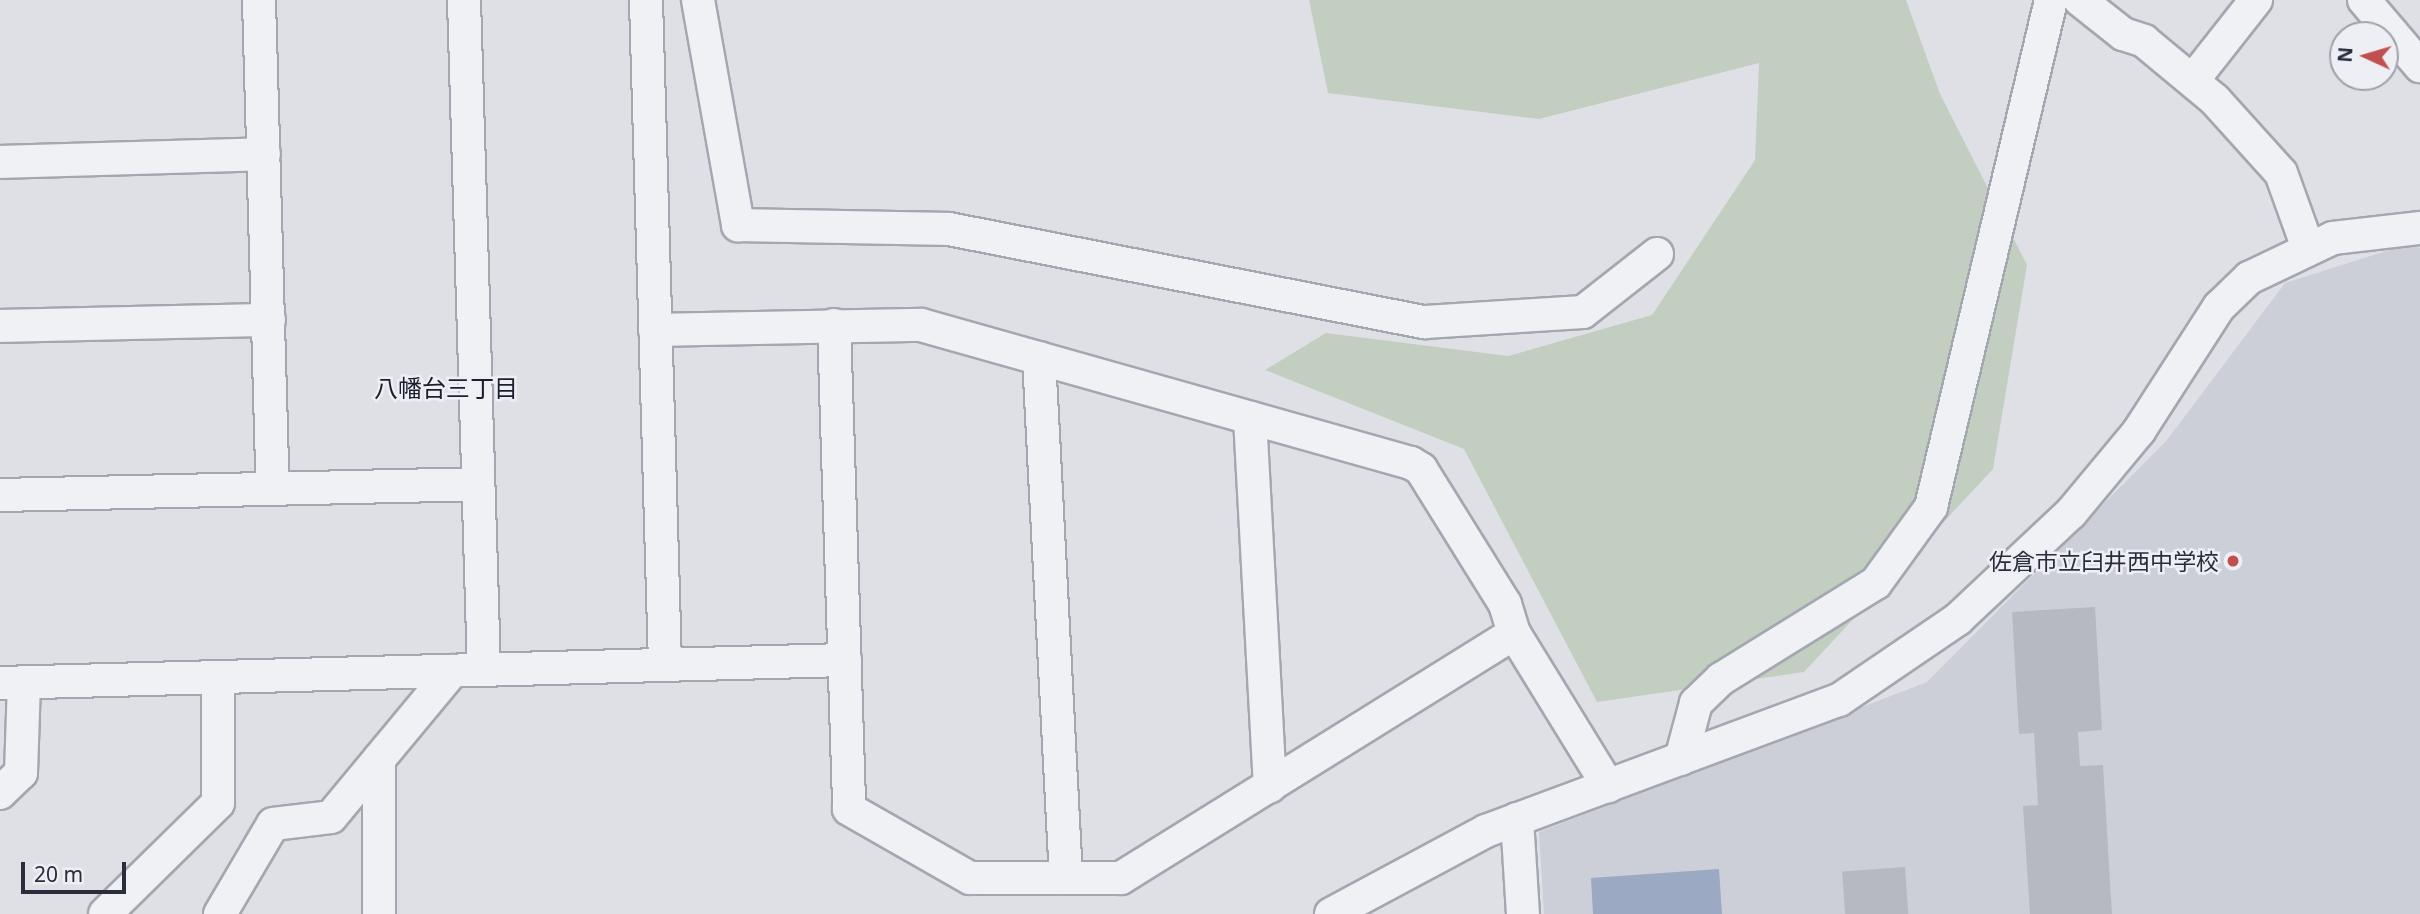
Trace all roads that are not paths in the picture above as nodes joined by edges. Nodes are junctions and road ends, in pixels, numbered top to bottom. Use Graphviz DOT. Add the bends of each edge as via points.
graph roads {
  1 [pos="259,0"];
  2 [pos="464,0"];
  3 [pos="646,0"];
  4 [pos="698,0"];
  5 [pos="2051,0"];
  6 [pos="2080,0"];
  7 [pos="2256,0"];
  8 [pos="2364,0"];
  9 [pos="2420,66"];
  10 [pos="2193,80"];
  11 [pos="264,154"];
  12 [pos="0,162"];
  13 [pos="2420,228"];
  14 [pos="2308,248"];
  15 [pos="1657,254"];
  16 [pos="268,320"];
  17 [pos="834,325"];
  18 [pos="0,326"];
  19 [pos="655,330"];
  20 [pos="1039,358"];
  21 [pos="1250,418"];
  22 [pos="478,484"];
  23 [pos="273,489"];
  24 [pos="0,495"];
  25 [pos="1514,633"];
  26 [pos="845,660"];
  27 [pos="665,665"];
  28 [pos="484,670"];
  29 [pos="452,671"];
  30 [pos="218,677"];
  31 [pos="12,683"];
  32 [pos="379,759"];
  33 [pos="1681,760"];
  34 [pos="1270,786"];
  35 [pos="1608,786"];
  36 [pos="0,793"];
  37 [pos="1517,819"];
  38 [pos="1066,878"];
  39 [pos="105,914"];
  40 [pos="220,914"];
  41 [pos="379,914"];
  42 [pos="1331,914"];
  43 [pos="1523,914"];
  1 -- 11 [label="street"];
  2 -- 22 [label="street"];
  3 -- 19 [label="street"];
  4 -- 15 [label="street" via="738,225 949,229 1425,322 1583,312"];
  5 -- 33 [label="street" via="1931,508 1875,583 1721,679 1696,703"];
  6 -- 10 [label="street"];
  7 -- 10 [label="street"];
  8 -- 9 [label="street"];
  10 -- 14 [label="street" via="2281,173"];
  11 -- 12 [label="street"];
  11 -- 16 [label="street"];
  13 -- 14 [label="street" via="2333,238"];
  14 -- 33 [label="street" via="2249,278 2220,307 2139,431 2071,513 1958,620 1839,700"];
  16 -- 18 [label="street"];
  16 -- 23 [label="street"];
  17 -- 19 [label="street"];
  17 -- 20 [label="street" via="920,325"];
  17 -- 26 [label="street"];
  19 -- 27 [label="street"];
  20 -- 21 [label="street"];
  20 -- 38 [label="street"];
  21 -- 25 [label="street" via="1421,469 1505,604"];
  21 -- 34 [label="street"];
  22 -- 23 [label="street"];
  22 -- 28 [label="street"];
  23 -- 24 [label="street"];
  25 -- 34 [label="street"];
  25 -- 35 [label="street"];
  26 -- 27 [label="street"];
  26 -- 38 [label="street" via="849,808 970,878"];
  27 -- 28 [label="street"];
  28 -- 29 [label="street"];
  29 -- 30 [label="street"];
  29 -- 32 [label="street"];
  30 -- 31 [label="street"];
  30 -- 39 [label="street" via="218,803"];
  31 -- 36 [label="street" via="21,773"];
  32 -- 40 [label="street" via="331,817 273,824"];
  32 -- 41 [label="street"];
  33 -- 35 [label="street"];
  34 -- 38 [label="street" via="1121,878"];
  35 -- 37 [label="street"];
  37 -- 42 [label="street"];
  37 -- 43 [label="street"];
}
